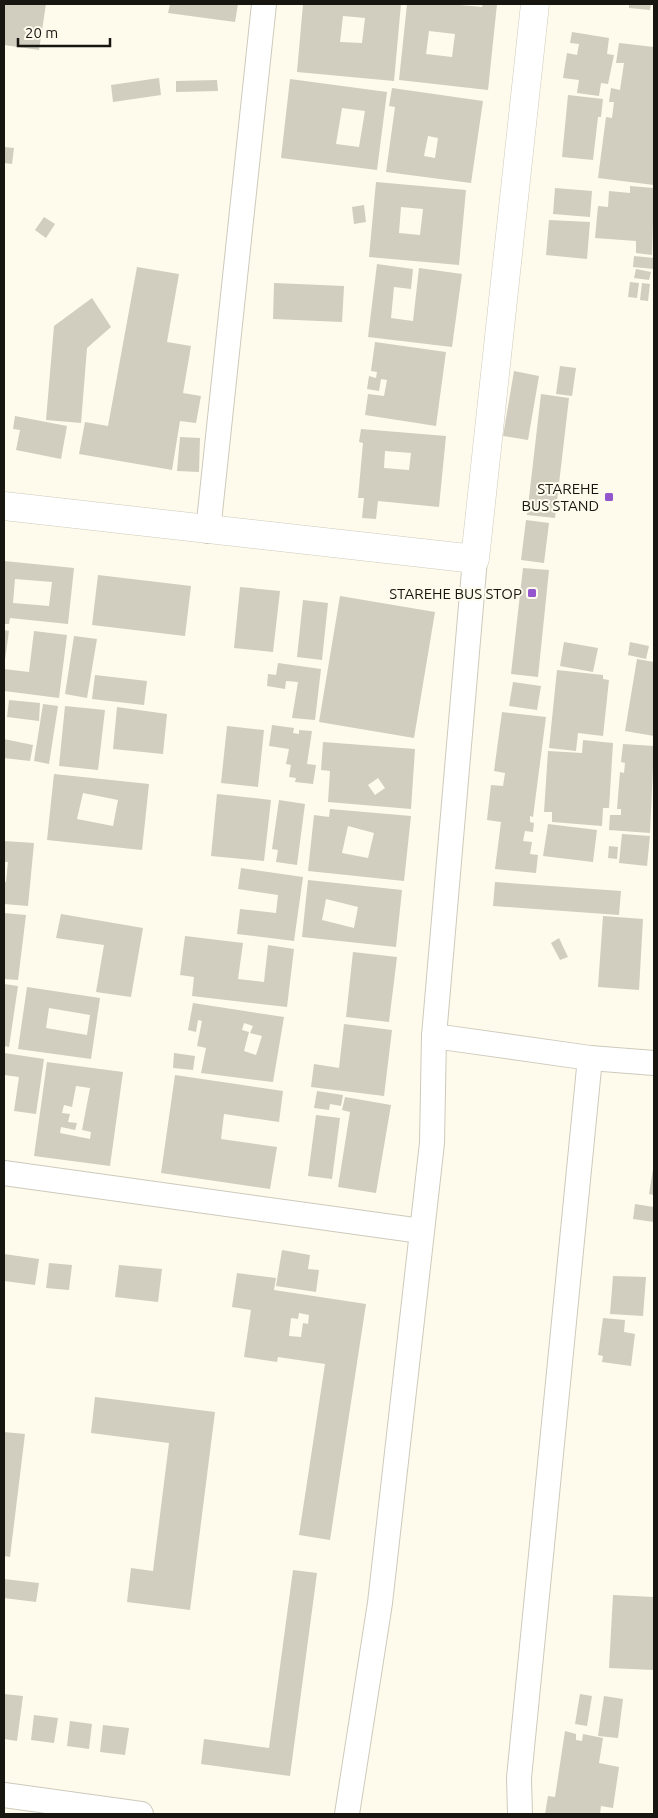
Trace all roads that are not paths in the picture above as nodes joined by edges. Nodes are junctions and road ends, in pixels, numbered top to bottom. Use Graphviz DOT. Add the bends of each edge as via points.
graph roads {
  1 [pos="264,4"];
  2 [pos="536,4"];
  3 [pos="4,506"];
  4 [pos="208,531"];
  5 [pos="475,559"];
  6 [pos="434,1036"];
  7 [pos="590,1058"];
  8 [pos="654,1063"];
  9 [pos="4,1172"];
  10 [pos="422,1231"];
  11 [pos="4,1795"];
  12 [pos="140,1814"];
  13 [pos="347,1814"];
  14 [pos="520,1814"];
  1 -- 4 [label="street"];
  2 -- 5 [label="street"];
  3 -- 4 [label="street"];
  4 -- 5 [label="street"];
  5 -- 6 [label="street"];
  6 -- 7 [label="street"];
  6 -- 10 [label="street" via="432,1143"];
  7 -- 8 [label="street"];
  7 -- 14 [label="street" via="518,1778"];
  9 -- 10 [label="street"];
  10 -- 13 [label="street" via="380,1603"];
  11 -- 12 [label="street"];
}
